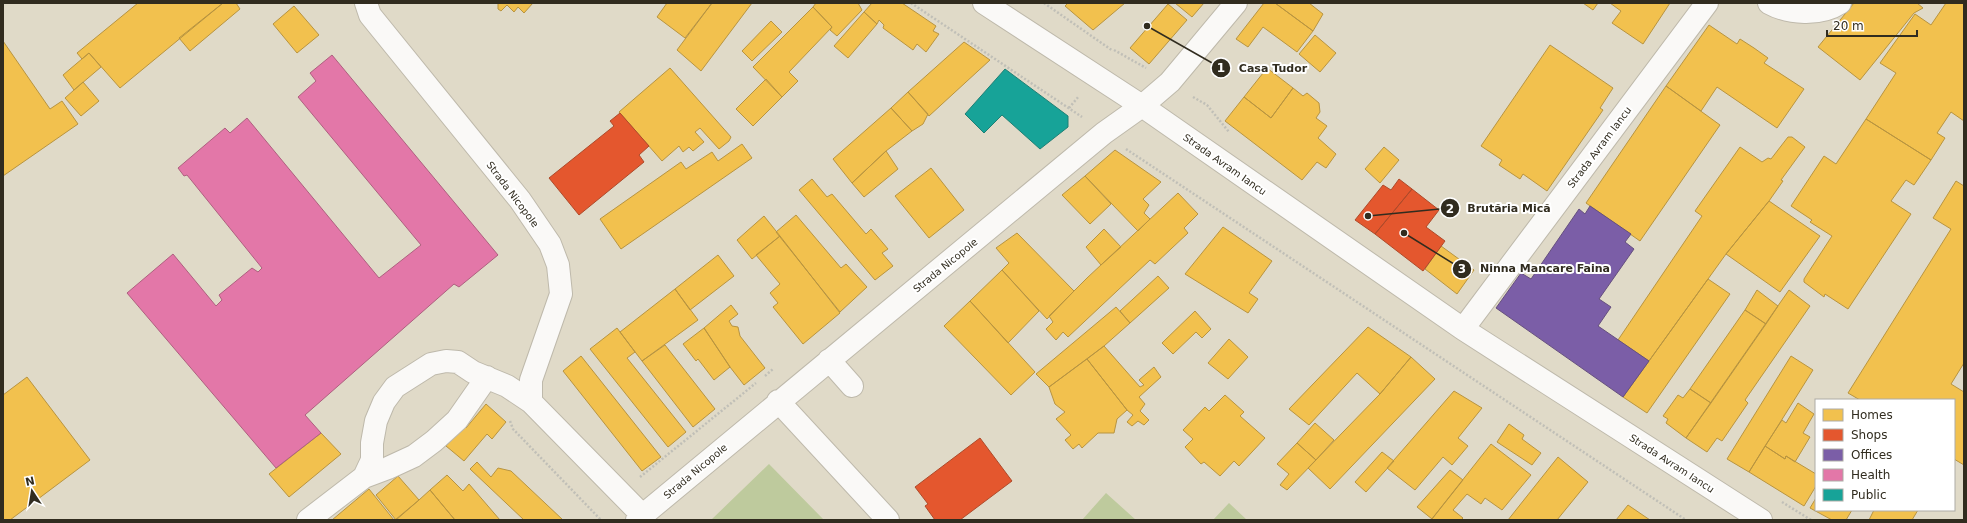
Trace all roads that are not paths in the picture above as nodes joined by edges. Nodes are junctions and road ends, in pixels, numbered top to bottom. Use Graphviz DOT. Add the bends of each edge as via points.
graph roads {
  1 [pos="366,3"];
  2 [pos="984,3"];
  3 [pos="1236,3"];
  4 [pos="1707,3"];
  5 [pos="1769,3"];
  6 [pos="1840,3"];
  7 [pos="1142,106"];
  8 [pos="1463,329"];
  9 [pos="829,360"];
  10 [pos="487,378"];
  11 [pos="852,386"];
  12 [pos="778,401"];
  13 [pos="531,402"];
  14 [pos="364,477"];
  15 [pos="639,518"];
  16 [pos="1754,518"];
  17 [pos="308,520"];
  18 [pos="888,520"];
  1 -- 13 [label="street, Strada Nicopole" via="370,15 520,200 550,244 558,265 561,294 532,380"];
  2 -- 7 [label="street, Strada Avram Iancu"];
  3 -- 7 [label="street, Strada Nicopole" via="1170,82"];
  4 -- 8 [label="street, Strada Avram Iancu"];
  5 -- 6 [label="street" via="1789,10 1812,12"];
  7 -- 8 [label="street, Strada Avram Iancu"];
  7 -- 9 [label="street, Strada Nicopole" via="1104,133"];
  8 -- 16 [label="street, Strada Avram Iancu"];
  9 -- 11 [label="street"];
  9 -- 12 [label="street, Strada Nicopole"];
  10 -- 13 [label="street" via="507,386"];
  10 -- 14 [label="street" via="457,420 434,441 414,456"];
  10 -- 14 [label="street" via="458,362 446,361 431,364 395,387 384,402 376,421 372,460"];
  12 -- 15 [label="street, Strada Nicopole"];
  12 -- 18 [label="street"];
  13 -- 15 [label="street, Strada Nicopole"];
  14 -- 17 [label="street"];
}
